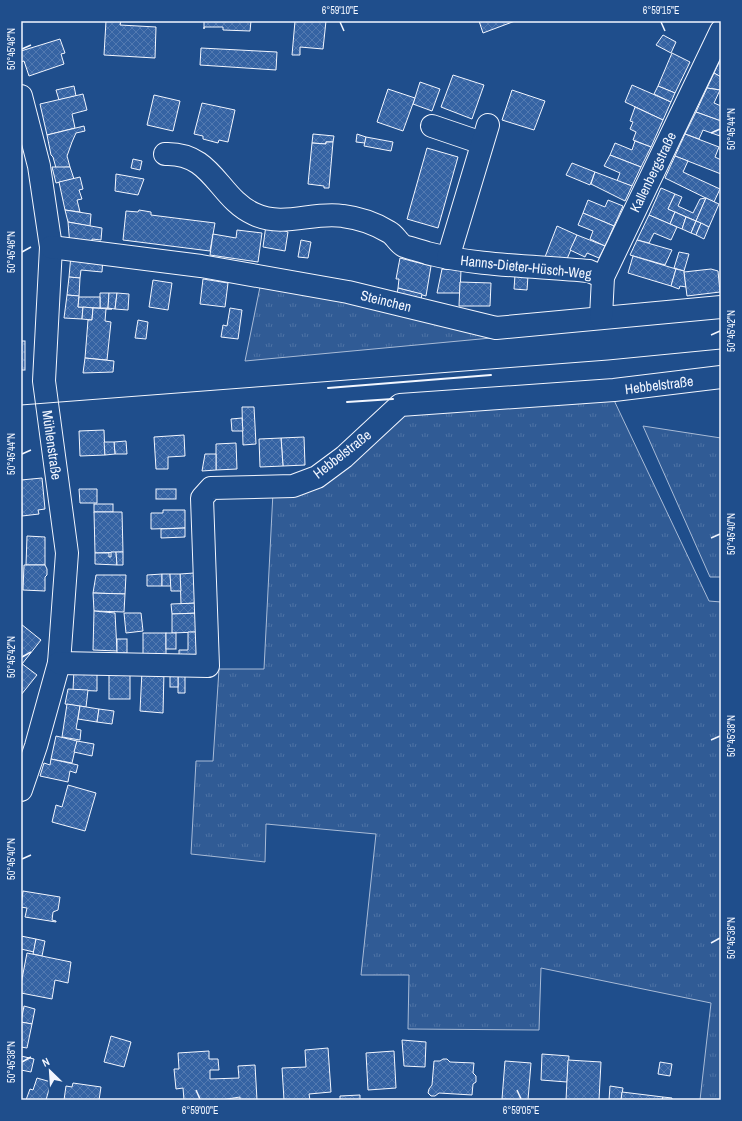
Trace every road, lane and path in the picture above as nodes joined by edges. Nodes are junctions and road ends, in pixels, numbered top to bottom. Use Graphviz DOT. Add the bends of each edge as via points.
graph roads {
  1 [pos="720,38"];
  2 [pos="21,96"];
  3 [pos="432,126"];
  4 [pos="176,150"];
  5 [pos="51,247"];
  6 [pos="448,258"];
  7 [pos="603,277"];
  8 [pos="721,307"];
  9 [pos="600,317"];
  10 [pos="721,378"];
  11 [pos="60,663"];
  12 [pos="28,744"];
  13 [pos="21,790"];
  1 -- 7 [label="street, Kallenbergstraße"];
  2 -- 5 [label="street, Mühlenstraße" via="39,166"];
  3 -- 6 [label="street, Hanns-Dieter-Hüsch-Weg" via="485,134"];
  4 -- 6 [label="street, Hanns-Dieter-Hüsch-Weg" via="200,163 240,206 254,215 292,221 319,216 343,216 373,224 390,232 402,245"];
  5 -- 9 [label="street, Steinchen" via="201,266 348,292 496,328"];
  5 -- 11 [label="street, Mühlenstraße" via="44,381 67,553"];
  6 -- 7 [label="street, Hanns-Dieter-Hüsch-Weg" via="589,271"];
  7 -- 9 [label="street, Kallenbergstraße"];
  8 -- 9 [label="street, Steinchen"];
  10 -- 11 [label="street, Hebbelstraße" via="614,390 400,405 344,457 317,477 293,486 211,488 202,498 208,666"];
  11 -- 12 [label="street, Mühlenstraße"];
  12 -- 13 [label="street, Mühlenstraße"];
}
